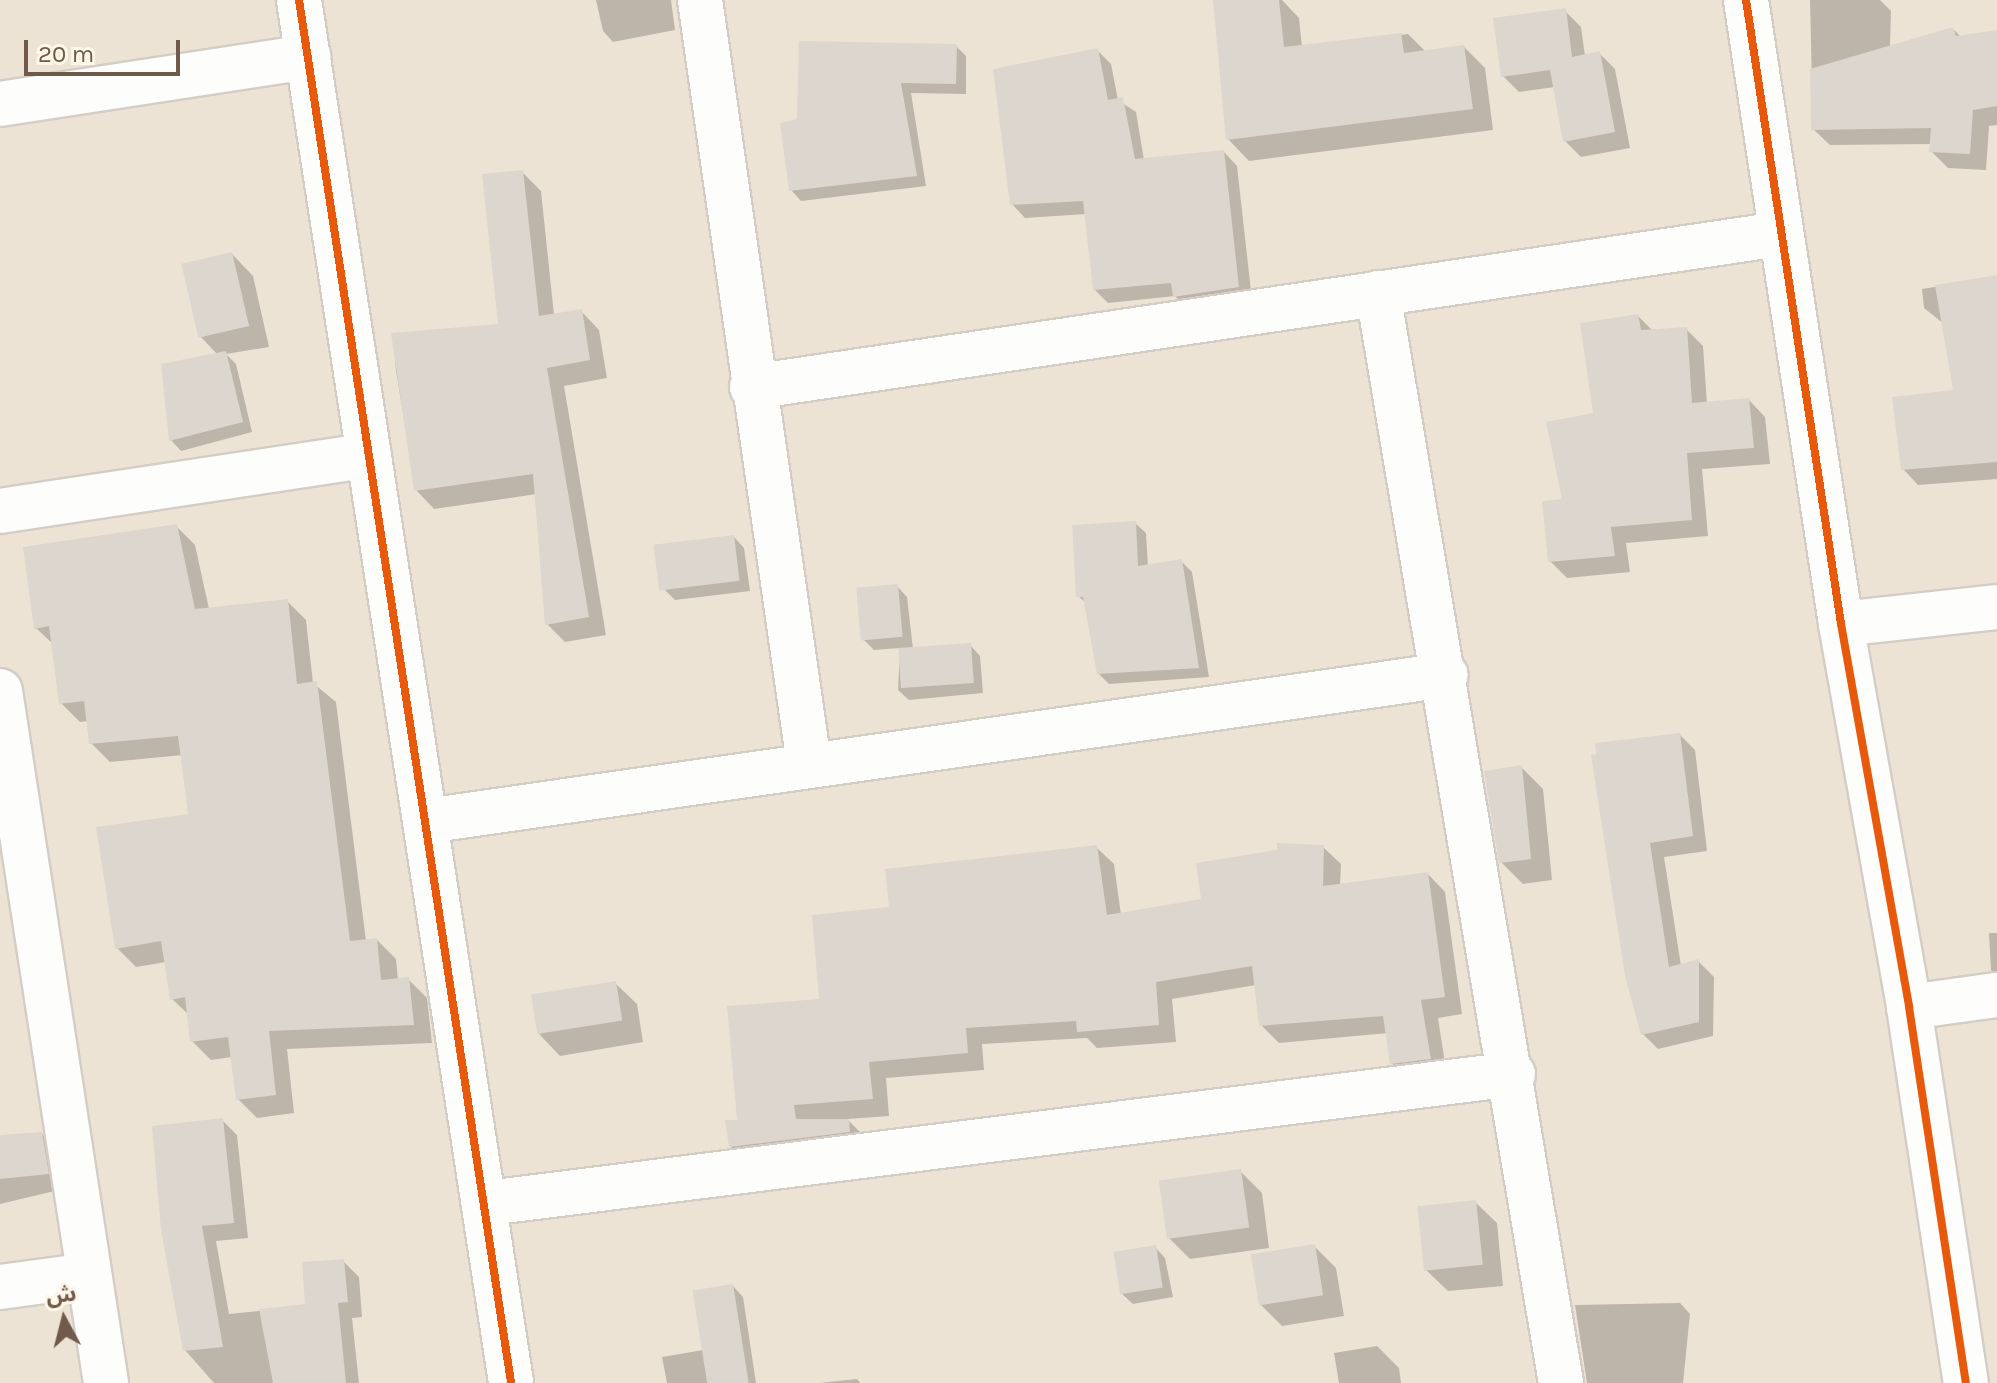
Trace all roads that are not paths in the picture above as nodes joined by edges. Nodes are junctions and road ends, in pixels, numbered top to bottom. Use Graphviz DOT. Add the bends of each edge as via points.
graph roads {
  1 [pos="299,0"];
  2 [pos="700,0"];
  3 [pos="1746,0"];
  4 [pos="308,57"];
  5 [pos="0,104"];
  6 [pos="1780,234"];
  7 [pos="1378,293"];
  8 [pos="752,387"];
  9 [pos="369,455"];
  10 [pos="0,511"];
  11 [pos="1997,607"];
  12 [pos="1841,624"];
  13 [pos="1446,675"];
  14 [pos="0,691"];
  15 [pos="809,764"];
  16 [pos="426,821"];
  17 [pos="14,889"];
  18 [pos="1997,995"];
  19 [pos="1909,1007"];
  20 [pos="1513,1074"];
  21 [pos="488,1203"];
  22 [pos="89,1275"];
  23 [pos="0,1287"];
  24 [pos="106,1383"];
  25 [pos="511,1383"];
  26 [pos="1561,1383"];
  27 [pos="1966,1383"];
  1 -- 4 [label="street"];
  2 -- 8 [label="street"];
  3 -- 6 [label="street"];
  4 -- 5 [label="street"];
  4 -- 9 [label="street"];
  6 -- 7 [label="street"];
  6 -- 12 [label="street"];
  7 -- 8 [label="street"];
  7 -- 13 [label="street"];
  8 -- 15 [label="street"];
  9 -- 10 [label="street"];
  9 -- 16 [label="street"];
  11 -- 12 [label="street"];
  12 -- 19 [label="street"];
  13 -- 15 [label="street"];
  13 -- 20 [label="street"];
  14 -- 17 [label="street"];
  15 -- 16 [label="street"];
  16 -- 21 [label="street"];
  17 -- 22 [label="street"];
  18 -- 19 [label="street"];
  19 -- 27 [label="street"];
  20 -- 21 [label="street"];
  20 -- 26 [label="street"];
  21 -- 25 [label="street"];
  22 -- 23 [label="street"];
  22 -- 24 [label="street"];
}
